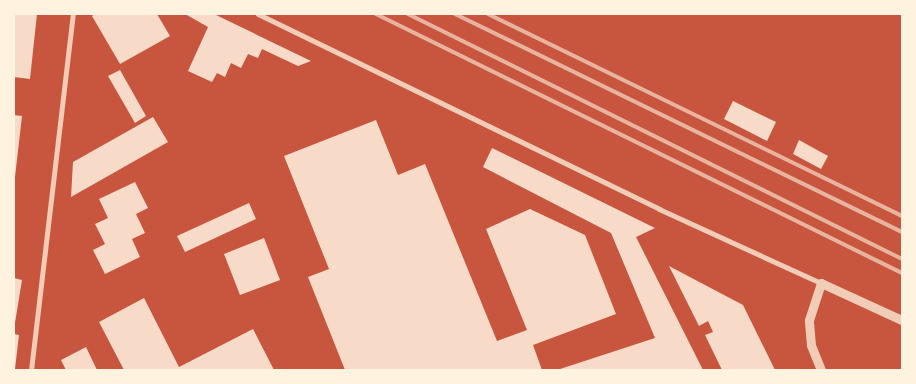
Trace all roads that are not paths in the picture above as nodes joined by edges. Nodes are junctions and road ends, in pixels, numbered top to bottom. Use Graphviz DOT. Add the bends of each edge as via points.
graph roads {
  1 [pos="73,14"];
  2 [pos="258,14"];
  3 [pos="821,283"];
  4 [pos="902,320"];
  5 [pos="31,370"];
  6 [pos="821,370"];
  1 -- 5 [label="street"];
  2 -- 3 [label="street" via="650,205"];
  3 -- 4 [label="street"];
  3 -- 6 [label="street" via="809,320 811,345"];
}
